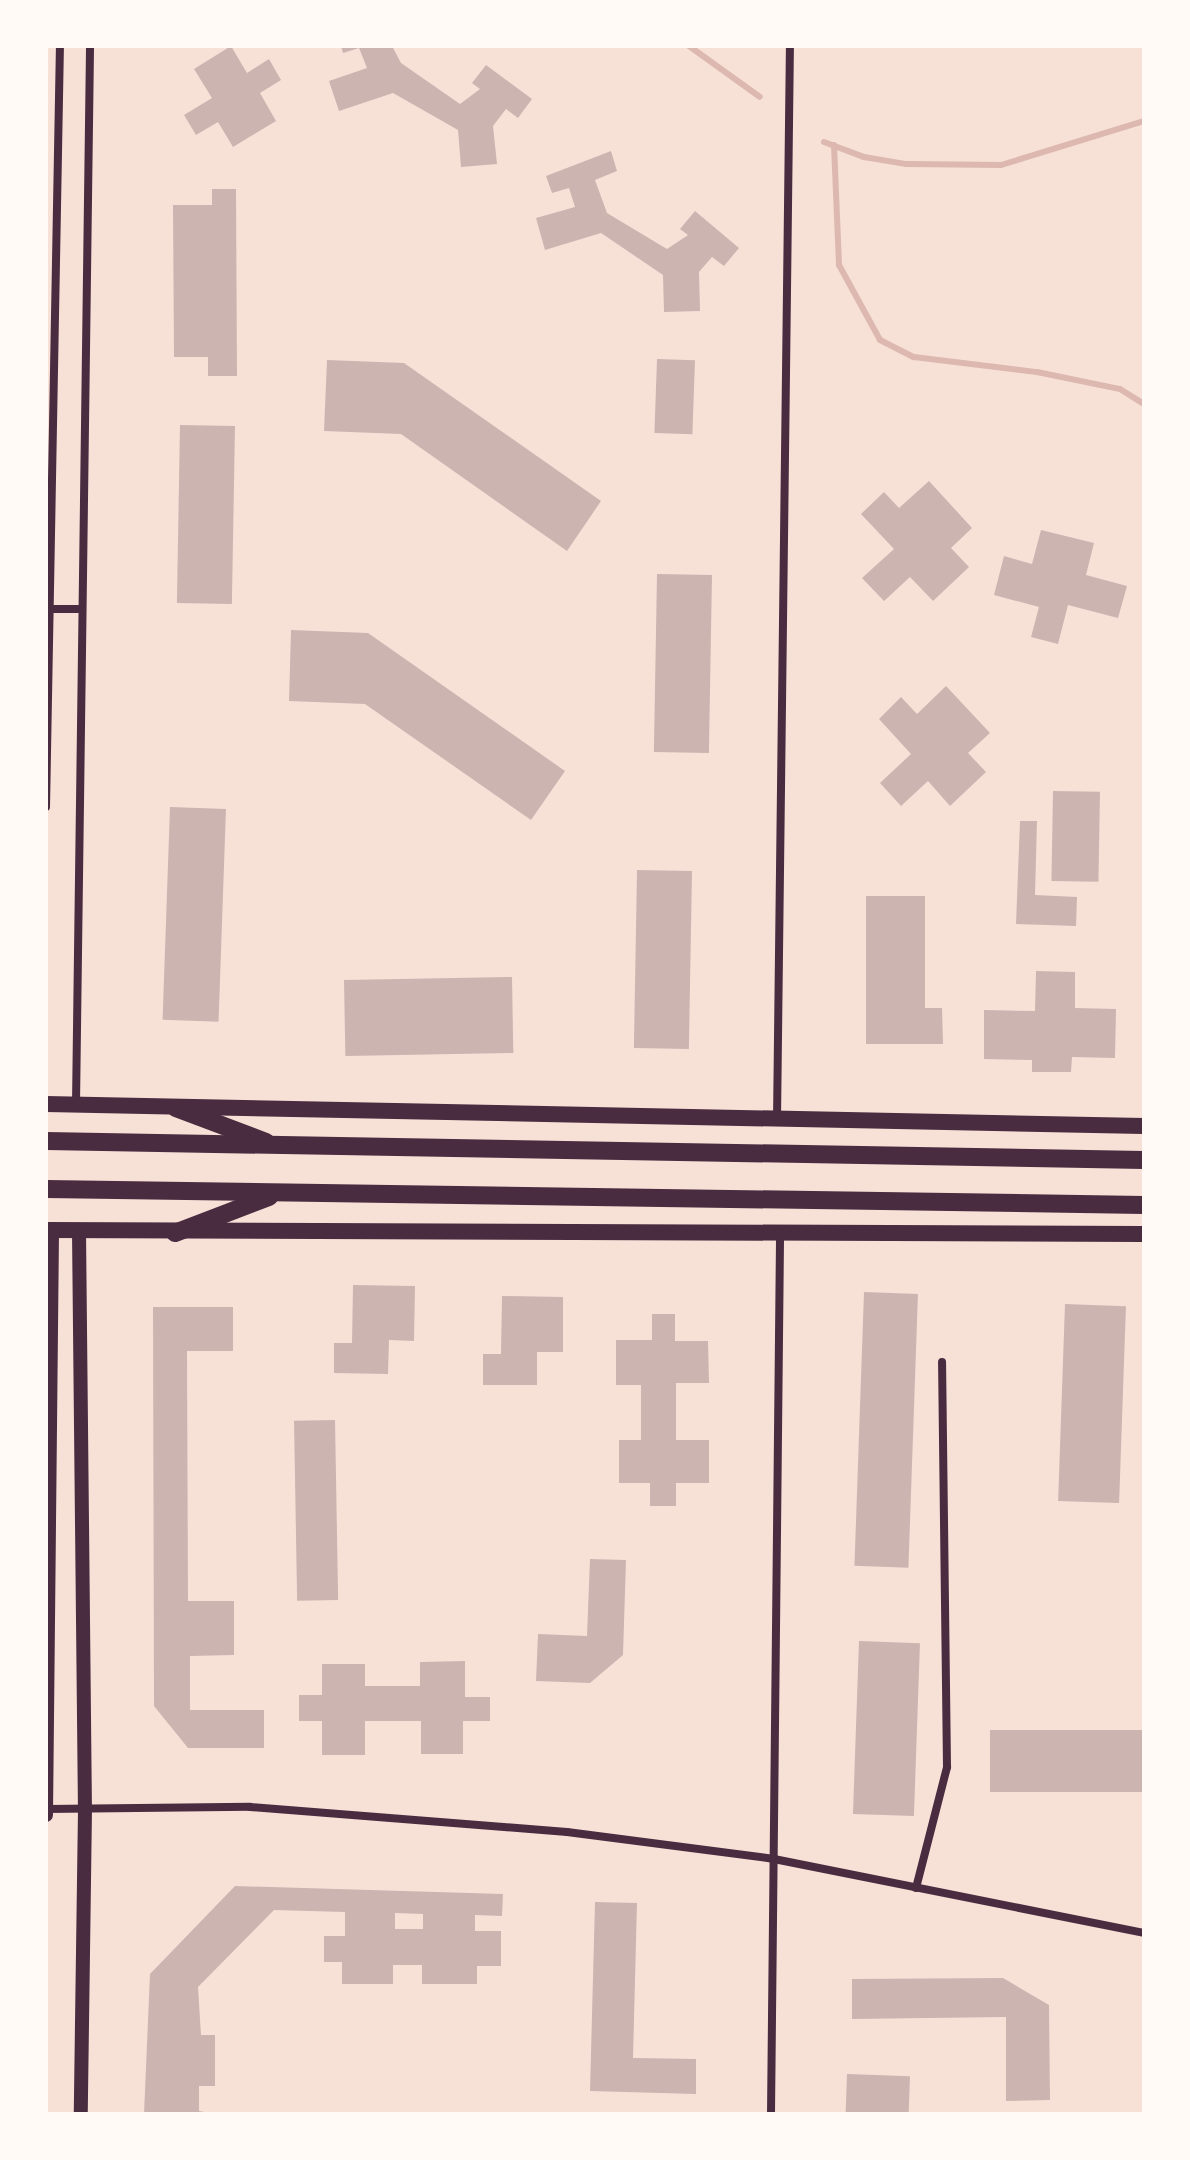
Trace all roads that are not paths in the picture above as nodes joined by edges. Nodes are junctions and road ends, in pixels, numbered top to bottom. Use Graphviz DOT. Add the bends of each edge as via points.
graph roads {
  1 [pos="60,46"];
  2 [pos="90,46"];
  3 [pos="790,46"];
  4 [pos="48,609"];
  5 [pos="82,609"];
  6 [pos="46,807"];
  7 [pos="46,1104"];
  8 [pos="76,1105"];
  9 [pos="176,1108"];
  10 [pos="777,1121"];
  11 [pos="1144,1126"];
  12 [pos="46,1141"];
  13 [pos="279,1148"];
  14 [pos="1144,1160"];
  15 [pos="46,1189"];
  16 [pos="280,1192"];
  17 [pos="1144,1205"];
  18 [pos="49,1230"];
  19 [pos="79,1231"];
  20 [pos="175,1233"];
  21 [pos="780,1234"];
  22 [pos="1144,1234"];
  23 [pos="942,1362"];
  24 [pos="85,1809"];
  25 [pos="46,1812"];
  26 [pos="774,1859"];
  27 [pos="916,1888"];
  28 [pos="1144,1933"];
  29 [pos="81,2114"];
  30 [pos="771,2114"];
  1 -- 4 [label="street"];
  2 -- 5 [label="street"];
  3 -- 10 [label="street"];
  4 -- 5 [label="street"];
  4 -- 6 [label="street"];
  5 -- 8 [label="street"];
  7 -- 8 [label="main road"];
  8 -- 9 [label="main road"];
  9 -- 10 [label="main road"];
  9 -- 13 [label="highway"];
  10 -- 11 [label="main road"];
  12 -- 13 [label="highway"];
  13 -- 14 [label="highway"];
  15 -- 16 [label="highway"];
  16 -- 17 [label="highway"];
  16 -- 20 [label="highway"];
  18 -- 19 [label="main road"];
  18 -- 25 [label="street"];
  19 -- 20 [label="main road"];
  19 -- 24 [label="street"];
  20 -- 21 [label="main road"];
  21 -- 22 [label="main road"];
  21 -- 26 [label="street"];
  23 -- 27 [label="street" via="947,1767"];
  24 -- 25 [label="street"];
  24 -- 26 [label="street" via="250,1807 401,1816"];
  24 -- 29 [label="street"];
  26 -- 27 [label="street"];
  26 -- 30 [label="street"];
  27 -- 28 [label="street"];
}
